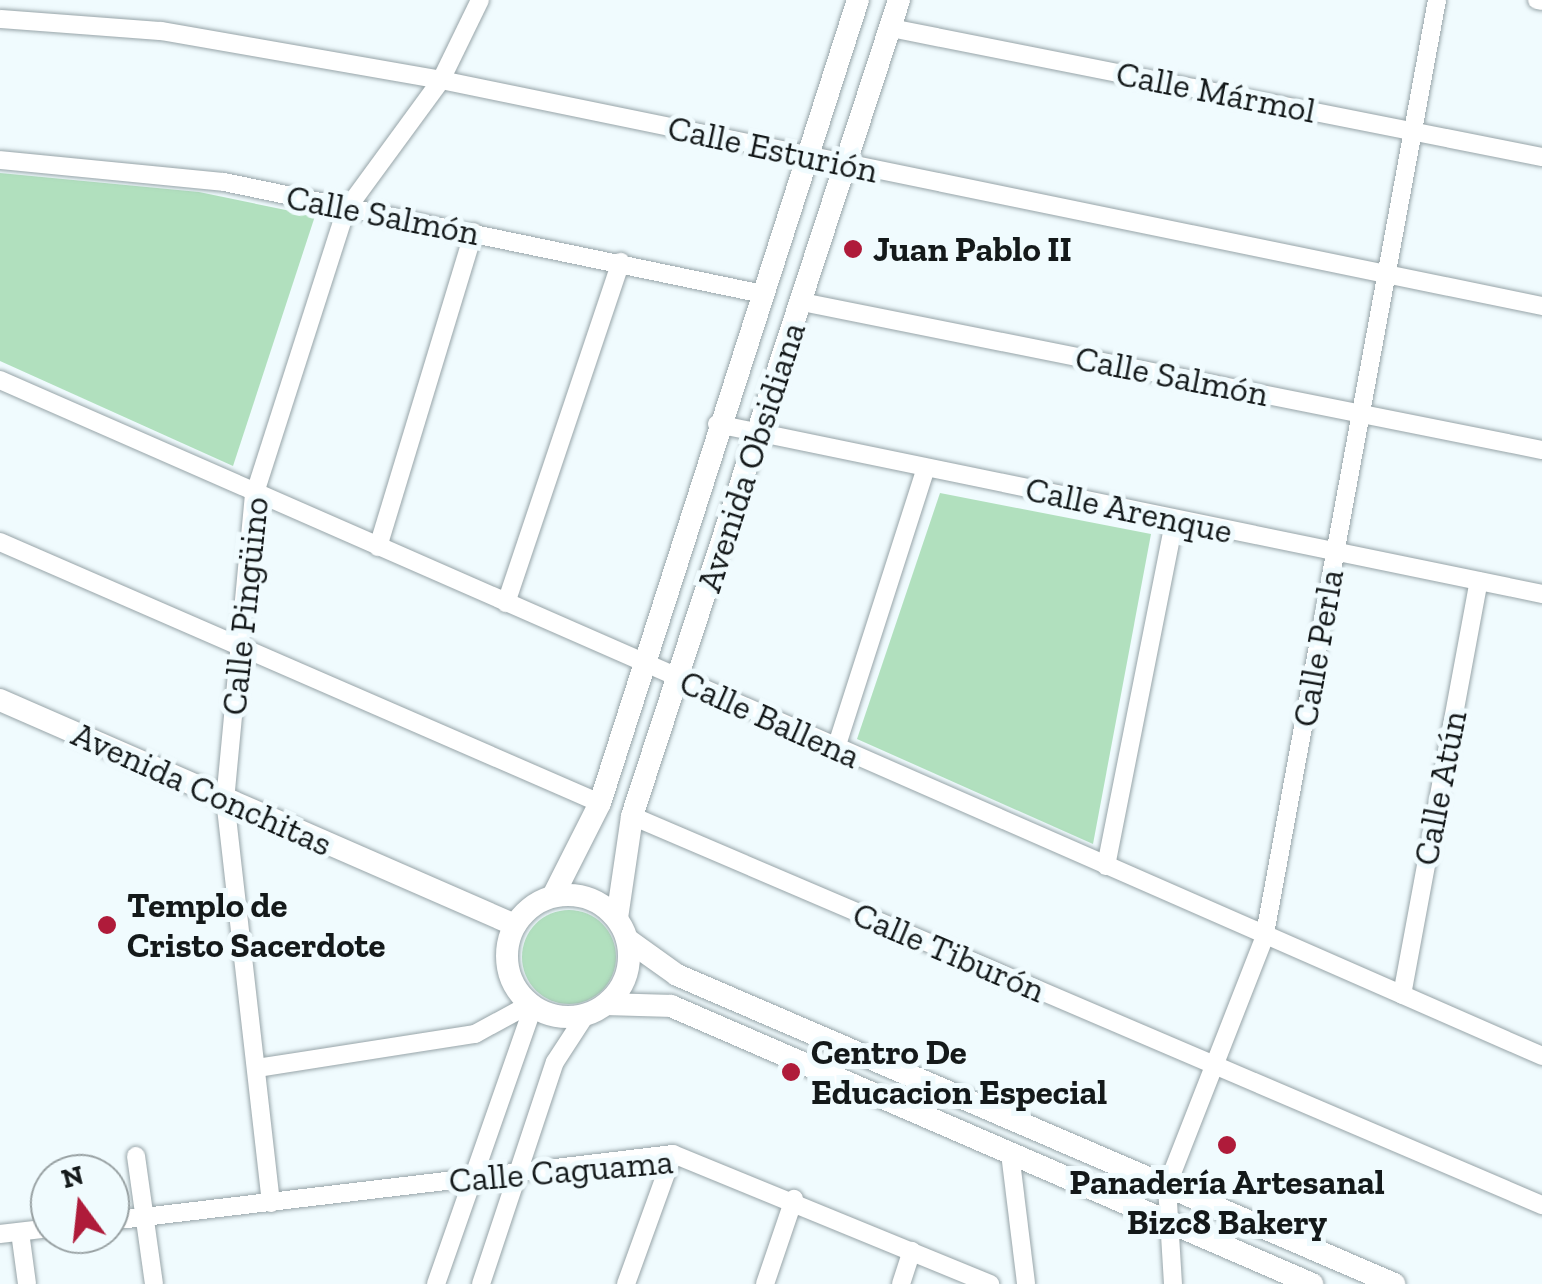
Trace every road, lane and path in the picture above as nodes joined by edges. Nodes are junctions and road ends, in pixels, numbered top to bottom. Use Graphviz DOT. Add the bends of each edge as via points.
graph roads {
  1 [pos="480,0"];
  2 [pos="858,0"];
  3 [pos="899,0"];
  4 [pos="1436,0"];
  5 [pos="0,19"];
  6 [pos="890,28"];
  7 [pos="441,80"];
  8 [pos="1412,131"];
  9 [pos="1542,156"];
  10 [pos="809,157"];
  11 [pos="0,160"];
  12 [pos="848,165"];
  13 [pos="346,210"];
  14 [pos="474,232"];
  15 [pos="621,262"];
  16 [pos="1386,274"];
  17 [pos="763,294"];
  18 [pos="802,302"];
  19 [pos="1542,306"];
  20 [pos="0,380"];
  21 [pos="1361,414"];
  22 [pos="717,424"];
  23 [pos="759,434"];
  24 [pos="1542,450"];
  25 [pos="926,468"];
  26 [pos="254,496"];
  27 [pos="1175,519"];
  28 [pos="0,542"];
  29 [pos="378,548"];
  30 [pos="1336,552"];
  31 [pos="1479,581"];
  32 [pos="1542,594"];
  33 [pos="506,603"];
  34 [pos="239,649"];
  35 [pos="646,665"];
  36 [pos="678,679"];
  37 [pos="0,700"];
  38 [pos="836,748"];
  39 [pos="225,801"];
  40 [pos="600,803"];
  41 [pos="632,816"];
  42 [pos="1106,866"];
  43 [pos="552,896"];
  44 [pos="617,918"];
  45 [pos="515,926"];
  46 [pos="628,940"];
  47 [pos="1264,940"];
  48 [pos="1402,995"];
  49 [pos="607,1004"];
  50 [pos="532,1006"];
  51 [pos="584,1016"];
  52 [pos="1542,1056"];
  53 [pos="1212,1064"];
  54 [pos="257,1068"];
  55 [pos="1010,1153"];
  56 [pos="672,1154"];
  57 [pos="136,1156"];
  58 [pos="516,1173"];
  59 [pos="476,1176"];
  60 [pos="1168,1186"];
  61 [pos="794,1199"];
  62 [pos="272,1202"];
  63 [pos="1542,1205"];
  64 [pos="146,1217"];
  65 [pos="130,1219"];
  66 [pos="1166,1220"];
  67 [pos="30,1231"];
  68 [pos="20,1232"];
  69 [pos="0,1234"];
  70 [pos="912,1251"];
  71 [pos="27,1284"];
  72 [pos="154,1284"];
  73 [pos="436,1284"];
  74 [pos="481,1284"];
  75 [pos="626,1284"];
  76 [pos="766,1284"];
  77 [pos="902,1284"];
  78 [pos="990,1284"];
  79 [pos="1026,1284"];
  80 [pos="1174,1284"];
  81 [pos="1312,1284"];
  82 [pos="1394,1284"];
  1 -- 7 [label="street, Calle Pingüino"];
  2 -- 10 [label="street, Avenida Obsidiana"];
  3 -- 6 [label="street, Avenida Obsidiana"];
  4 -- 8 [label="street, Calle Perla"];
  5 -- 7 [label="street, Calle Esturión" via="161,32"];
  6 -- 8 [label="street, Calle Mármol"];
  6 -- 12 [label="street, Avenida Obsidiana"];
  7 -- 10 [label="street, Calle Esturión"];
  7 -- 13 [label="street, Calle Pingüino"];
  8 -- 9 [label="street, Calle Mármol"];
  8 -- 16 [label="street, Calle Perla"];
  10 -- 12 [label="street, Calle Esturión"];
  10 -- 17 [label="street, Avenida Obsidiana"];
  11 -- 13 [label="street, Calle Salmón" via="224,182"];
  12 -- 16 [label="street, Calle Esturión"];
  12 -- 18 [label="street, Avenida Obsidiana"];
  13 -- 14 [label="street, Calle Salmón"];
  13 -- 26 [label="street, Calle Pingüino"];
  14 -- 15 [label="street, Calle Salmón"];
  14 -- 29 [label="street"];
  15 -- 17 [label="street, Calle Salmón"];
  15 -- 33 [label="street"];
  16 -- 19 [label="street, Calle Esturión"];
  16 -- 21 [label="street, Calle Perla"];
  17 -- 22 [label="street, Avenida Obsidiana"];
  18 -- 21 [label="street, Calle Salmón"];
  18 -- 23 [label="street, Avenida Obsidiana"];
  20 -- 26 [label="street, Calle Ballena"];
  21 -- 24 [label="street, Calle Salmón"];
  21 -- 30 [label="street, Calle Perla"];
  22 -- 23 [label="street, Calle Arenque"];
  22 -- 35 [label="street, Avenida Obsidiana"];
  23 -- 25 [label="street, Calle Arenque"];
  23 -- 36 [label="street, Avenida Obsidiana"];
  25 -- 27 [label="street, Calle Arenque"];
  25 -- 38 [label="street"];
  26 -- 29 [label="street, Calle Ballena"];
  26 -- 34 [label="street, Calle Pingüino"];
  27 -- 30 [label="street, Calle Arenque"];
  27 -- 42 [label="street"];
  28 -- 34 [label="street"];
  29 -- 33 [label="street, Calle Ballena"];
  30 -- 31 [label="street, Calle Arenque"];
  30 -- 47 [label="street, Calle Perla"];
  31 -- 32 [label="street, Calle Arenque"];
  31 -- 48 [label="street, Calle Atún"];
  33 -- 35 [label="street, Calle Ballena"];
  34 -- 39 [label="street, Calle Pingüino"];
  34 -- 40 [label="street"];
  35 -- 36 [label="street, Calle Ballena"];
  35 -- 40 [label="street, Avenida Obsidiana"];
  36 -- 38 [label="street, Calle Ballena"];
  36 -- 41 [label="street, Avenida Obsidiana"];
  37 -- 39 [label="street, Avenida Conchitas"];
  38 -- 42 [label="street, Calle Ballena"];
  39 -- 45 [label="street, Avenida Conchitas"];
  39 -- 54 [label="street, Calle Pingüino"];
  40 -- 43 [label="street, Avenida Obsidiana"];
  41 -- 44 [label="street, Avenida Obsidiana"];
  41 -- 53 [label="street, Calle Tiburón"];
  42 -- 47 [label="street, Calle Ballena"];
  43 -- 44 [label="street" via="588,898"];
  43 -- 45 [label="street"];
  44 -- 46 [label="street"];
  45 -- 50 [label="street" via="510,976"];
  46 -- 49 [label="street" via="622,986"];
  46 -- 60 [label="street" via="677,975"];
  47 -- 48 [label="street, Calle Ballena"];
  47 -- 53 [label="street, Calle Perla"];
  48 -- 52 [label="street, Calle Ballena"];
  49 -- 51 [label="street"];
  49 -- 55 [label="street" via="672,1006"];
  50 -- 51 [label="street"];
  50 -- 54 [label="street" via="475,1034"];
  50 -- 59 [label="street"];
  51 -- 58 [label="street" via="555,1062"];
  53 -- 60 [label="street, Calle Perla"];
  53 -- 63 [label="street, Calle Tiburón"];
  54 -- 62 [label="street, Calle Pingüino"];
  55 -- 66 [label="street"];
  55 -- 79 [label="street"];
  56 -- 58 [label="street, Calle Caguama"];
  56 -- 61 [label="street, Calle Caguama"];
  56 -- 75 [label="street"];
  57 -- 64 [label="street"];
  58 -- 59 [label="street, Calle Caguama"];
  58 -- 74 [label="street"];
  59 -- 62 [label="street, Calle Caguama"];
  59 -- 73 [label="street"];
  60 -- 66 [label="street, Calle Perla"];
  60 -- 82 [label="street"];
  61 -- 70 [label="street, Calle Caguama"];
  61 -- 76 [label="street"];
  62 -- 64 [label="street, Calle Caguama"];
  64 -- 65 [label="street, Calle Caguama"];
  64 -- 72 [label="street"];
  66 -- 80 [label="street, Calle Perla"];
  66 -- 81 [label="street"];
  67 -- 68 [label="street"];
  68 -- 69 [label="street"];
  68 -- 71 [label="street"];
  70 -- 77 [label="street"];
  70 -- 78 [label="street, Calle Caguama"];
}
